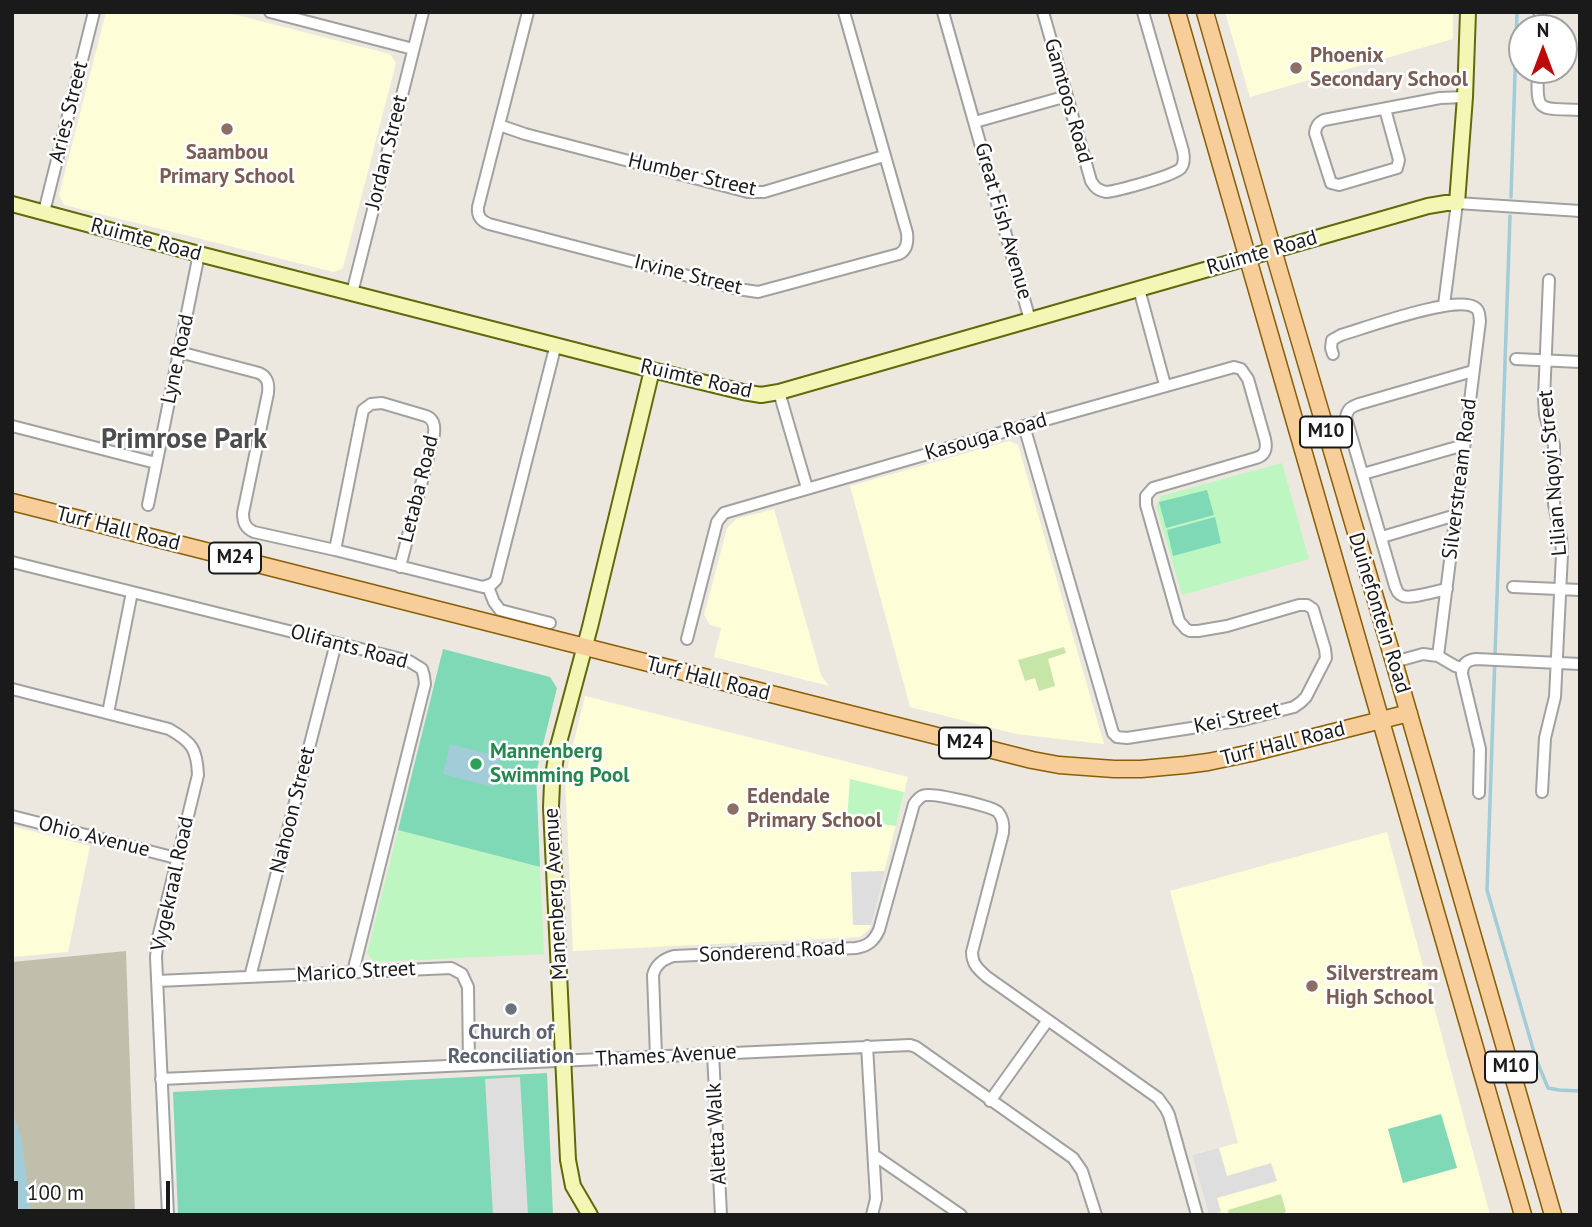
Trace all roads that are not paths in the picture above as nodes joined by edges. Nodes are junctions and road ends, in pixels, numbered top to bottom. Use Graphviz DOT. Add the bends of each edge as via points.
graph roads {
  1 [pos="94,12"];
  2 [pos="270,12"];
  3 [pos="320,12"];
  4 [pos="423,12"];
  5 [pos="527,12"];
  6 [pos="844,12"];
  7 [pos="943,12"];
  8 [pos="1043,12"];
  9 [pos="1143,12"];
  10 [pos="1177,12"];
  11 [pos="1205,12"];
  12 [pos="1468,12"];
  13 [pos="317,24"];
  14 [pos="414,49"];
  15 [pos="1537,84"];
  16 [pos="1067,96"];
  17 [pos="1465,97"];
  18 [pos="1385,108"];
  19 [pos="1580,110"];
  20 [pos="975,122"];
  21 [pos="499,125"];
  22 [pos="884,156"];
  23 [pos="1457,203"];
  24 [pos="12,204"];
  25 [pos="1580,211"];
  26 [pos="44,212"];
  27 [pos="1273,250"];
  28 [pos="199,254"];
  29 [pos="1247,257"];
  30 [pos="1549,280"];
  31 [pos="1139,289"];
  32 [pos="352,293"];
  33 [pos="1444,305"];
  34 [pos="1030,320"];
  35 [pos="556,344"];
  36 [pos="179,352"];
  37 [pos="1333,354"];
  38 [pos="1516,359"];
  39 [pos="1545,360"];
  40 [pos="1580,362"];
  41 [pos="1241,369"];
  42 [pos="652,370"];
  43 [pos="1473,371"];
  44 [pos="1165,385"];
  45 [pos="779,392"];
  46 [pos="12,426"];
  47 [pos="1024,426"];
  48 [pos="1464,444"];
  49 [pos="156,463"];
  50 [pos="1363,474"];
  51 [pos="807,488"];
  52 [pos="12,502"];
  53 [pos="148,505"];
  54 [pos="1456,515"];
  55 [pos="1381,537"];
  56 [pos="335,550"];
  57 [pos="12,562"];
  58 [pos="400,567"];
  59 [pos="488,587"];
  60 [pos="1513,587"];
  61 [pos="1447,589"];
  62 [pos="1561,589"];
  63 [pos="1580,590"];
  64 [pos="132,592"];
  65 [pos="550,623"];
  66 [pos="687,639"];
  67 [pos="336,643"];
  68 [pos="584,647"];
  69 [pos="1438,656"];
  70 [pos="1394,662"];
  71 [pos="1557,663"];
  72 [pos="1580,664"];
  73 [pos="1462,668"];
  74 [pos="12,689"];
  75 [pos="108,713"];
  76 [pos="1409,713"];
  77 [pos="1380,720"];
  78 [pos="1542,792"];
  79 [pos="1479,793"];
  80 [pos="12,816"];
  81 [pos="177,858"];
  82 [pos="353,972"];
  83 [pos="250,977"];
  84 [pos="157,981"];
  85 [pos="1048,1020"];
  86 [pos="867,1046"];
  87 [pos="713,1053"];
  88 [pos="656,1056"];
  89 [pos="564,1061"];
  90 [pos="469,1065"];
  91 [pos="161,1079"];
  92 [pos="990,1101"];
  93 [pos="874,1155"];
  94 [pos="168,1215"];
  95 [pos="590,1215"];
  96 [pos="721,1215"];
  97 [pos="873,1215"];
  98 [pos="961,1215"];
  99 [pos="1096,1215"];
  100 [pos="1197,1215"];
  101 [pos="1523,1215"];
  102 [pos="1553,1215"];
  1 -- 26 [label="street, Aries Street"];
  2 -- 13 [label="street"];
  3 -- 13 [label="street"];
  4 -- 14 [label="street, Jordan Street"];
  5 -- 21 [label="street, Irvine Street"];
  6 -- 22 [label="street, Irvine Street"];
  7 -- 20 [label="street, Great Fish Avenue"];
  8 -- 16 [label="street, Gamtoos Road"];
  9 -- 16 [label="street, Gamtoos Road" via="1183,151 1182,168 1099,191 1091,181"];
  10 -- 29 [label="main road, Duinefontein Road / M10"];
  11 -- 27 [label="main road, Duinefontein Road / M10"];
  12 -- 17 [label="street"];
  13 -- 14 [label="street"];
  14 -- 32 [label="street, Jordan Street"];
  15 -- 19 [label="street" via="1537,96 1546,108"];
  16 -- 20 [label="street, Great Fish Avenue"];
  17 -- 18 [label="street"];
  17 -- 23 [label="street"];
  18 -- 18 [label="street" via="1317,125 1315,133 1333,185 1397,168 1399,160"];
  20 -- 34 [label="street, Great Fish Avenue"];
  21 -- 22 [label="street, Humber Street" via="756,193"];
  21 -- 22 [label="street, Irvine Street" via="478,207 483,222 751,292 902,252 907,233"];
  23 -- 25 [label="street"];
  23 -- 27 [label="street, Ruimte Road" via="1428,206"];
  23 -- 33 [label="street"];
  24 -- 26 [label="street, Ruimte Road"];
  26 -- 28 [label="street, Ruimte Road"];
  27 -- 29 [label="street, Ruimte Road"];
  27 -- 70 [label="main road, Duinefontein Road / M10"];
  28 -- 32 [label="street, Ruimte Road"];
  28 -- 36 [label="street, Lyne Road"];
  29 -- 31 [label="street, Ruimte Road"];
  29 -- 77 [label="main road, Duinefontein Road / M10"];
  30 -- 39 [label="street, Lilian Nqoyi Street"];
  31 -- 34 [label="street, Ruimte Road"];
  31 -- 44 [label="street"];
  32 -- 35 [label="street, Ruimte Road"];
  33 -- 37 [label="street, Silverstream Road" via="1334,338 1330,343"];
  33 -- 43 [label="street, Silverstream Road" via="1470,305 1478,311"];
  34 -- 45 [label="street, Ruimte Road"];
  35 -- 42 [label="street, Ruimte Road"];
  35 -- 59 [label="street" via="496,580"];
  36 -- 49 [label="street, Lyne Road"];
  36 -- 56 [label="street, Letaba Road" via="259,373 269,382 243,513 248,529"];
  38 -- 39 [label="street"];
  39 -- 40 [label="street"];
  39 -- 62 [label="street, Lilian Nqoyi Street" via="1544,407 1554,445"];
  41 -- 44 [label="street, Kasouga Road" via="1225,368"];
  41 -- 47 [label="street, Kei Street" via="1265,439 1264,454 1153,488 1146,500 1179,621 1186,629 1227,626 1310,606 1326,658 1306,696 1294,707 1127,738 1113,733"];
  42 -- 45 [label="street, Ruimte Road" via="761,395"];
  42 -- 68 [label="street, Manenberg Avenue"];
  43 -- 48 [label="street, Silverstream Road"];
  43 -- 50 [label="street" via="1349,409 1346,418"];
  44 -- 47 [label="street, Kasouga Road"];
  45 -- 51 [label="street"];
  46 -- 49 [label="street"];
  47 -- 51 [label="street, Kasouga Road"];
  48 -- 50 [label="street"];
  48 -- 54 [label="street, Silverstream Road"];
  49 -- 53 [label="street, Lyne Road"];
  50 -- 55 [label="street"];
  51 -- 66 [label="street, Kasouga Road" via="720,517"];
  52 -- 68 [label="main road, Turf Hall Road / M24"];
  54 -- 55 [label="street"];
  54 -- 61 [label="street, Silverstream Road"];
  55 -- 61 [label="street" via="1399,593 1407,596"];
  56 -- 58 [label="street, Letaba Road"];
  56 -- 58 [label="street, Letaba Road" via="363,410 382,403 426,416 434,426"];
  57 -- 64 [label="street, Olifants Road"];
  58 -- 59 [label="street, Letaba Road"];
  59 -- 65 [label="street" via="500,610"];
  60 -- 62 [label="street"];
  61 -- 69 [label="street, Silverstream Road"];
  62 -- 63 [label="street"];
  62 -- 71 [label="street, Lilian Nqoyi Street"];
  64 -- 67 [label="street, Olifants Road"];
  64 -- 75 [label="street"];
  67 -- 82 [label="street, Olifants Road" via="409,661 422,669 425,684"];
  67 -- 83 [label="street, Nahoon Street"];
  68 -- 77 [label="main road, Turf Hall Road / M24" via="1032,760 1086,768 1141,769 1208,762"];
  68 -- 89 [label="street, Manenberg Avenue" via="557,750 551,795"];
  69 -- 70 [label="street" via="1423,654"];
  69 -- 73 [label="street"];
  70 -- 76 [label="main road, Duinefontein Road / M10"];
  71 -- 72 [label="street"];
  71 -- 73 [label="street" via="1470,659"];
  71 -- 78 [label="street, Lilian Nqoyi Street"];
  73 -- 79 [label="street" via="1480,749"];
  74 -- 75 [label="street, Vygekraal Road"];
  75 -- 81 [label="street, Vygekraal Road" via="169,729 193,748 198,775"];
  76 -- 77 [label="main road, Turf Hall Road / M24"];
  76 -- 102 [label="main road, Duinefontein Road / M10"];
  77 -- 101 [label="main road, Duinefontein Road / M10"];
  80 -- 81 [label="street, Ohio Avenue"];
  81 -- 84 [label="street, Vygekraal Road" via="157,946"];
  82 -- 83 [label="street, Marico Street"];
  82 -- 90 [label="street, Marico Street" via="440,968 458,972 468,987"];
  83 -- 84 [label="street, Marico Street"];
  84 -- 91 [label="street, Vygekraal Road"];
  85 -- 88 [label="street, Sonderend Road" via="979,970 972,957 1003,833 1002,818 987,807 927,795 911,809 872,942 856,948 662,960 653,975"];
  85 -- 92 [label="street"];
  85 -- 100 [label="street, Sonderend Road" via="1163,1104"];
  86 -- 87 [label="street, Thames Avenue"];
  86 -- 92 [label="street, Thames Avenue" via="916,1047"];
  86 -- 93 [label="street"];
  87 -- 88 [label="street, Thames Avenue"];
  87 -- 96 [label="street, Aletta Walk"];
  88 -- 89 [label="street, Thames Avenue"];
  89 -- 90 [label="street, Thames Avenue"];
  89 -- 95 [label="street, Manenberg Avenue" via="569,1170"];
  90 -- 91 [label="street, Thames Avenue"];
  91 -- 94 [label="street, Vygekraal Road"];
  92 -- 99 [label="street, Thames Avenue" via="1073,1158"];
  93 -- 97 [label="street"];
  93 -- 98 [label="street"];
}
